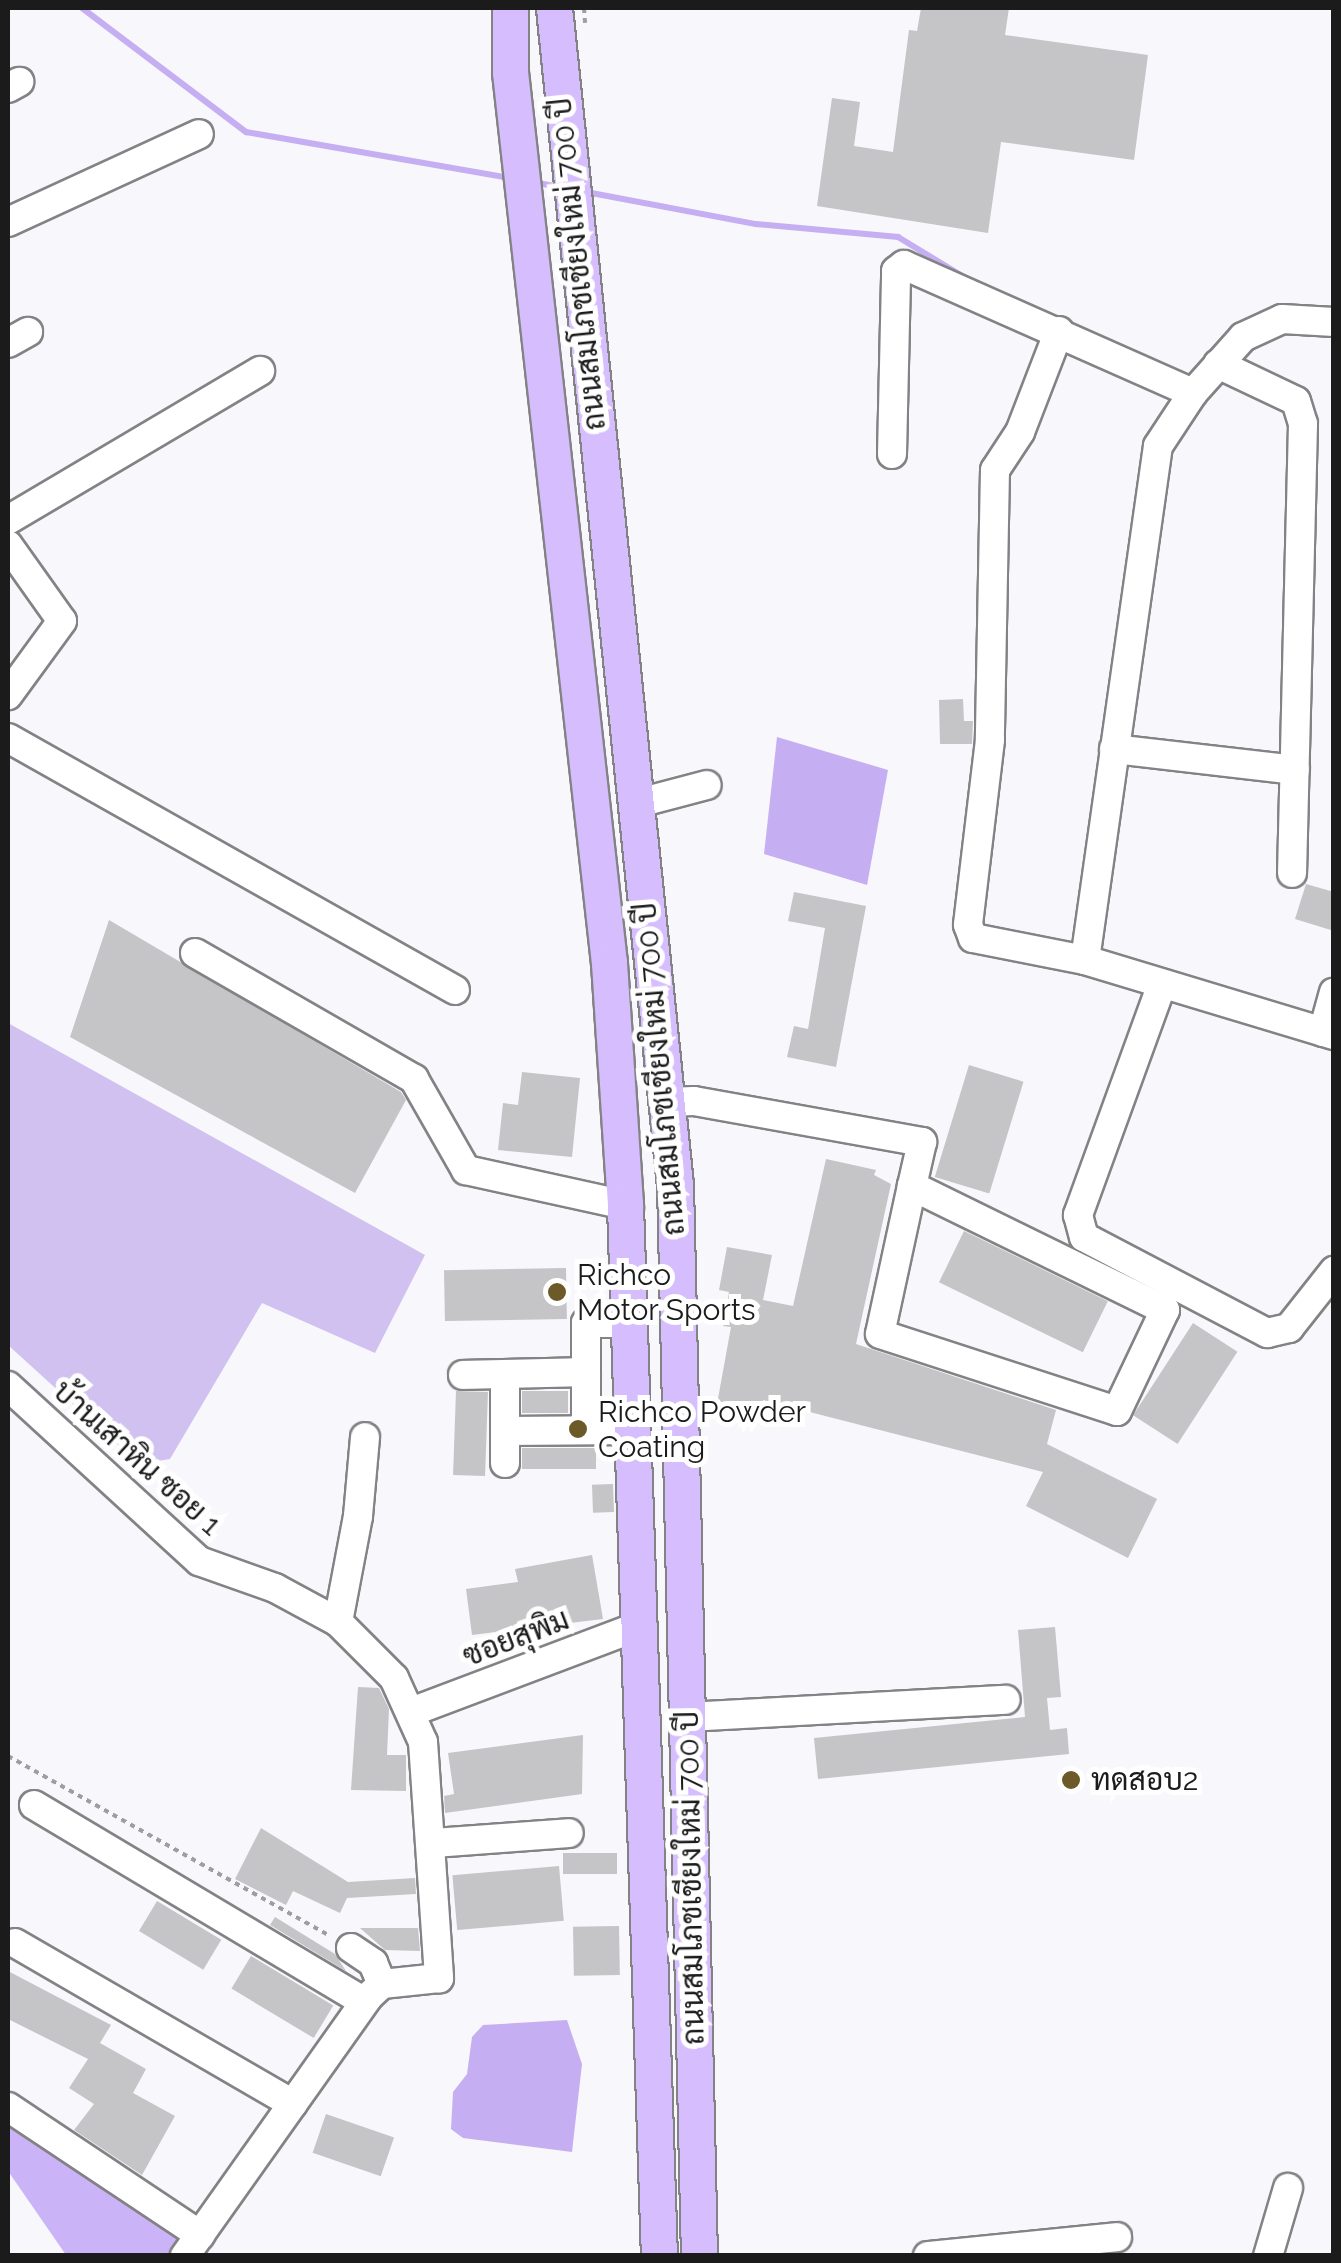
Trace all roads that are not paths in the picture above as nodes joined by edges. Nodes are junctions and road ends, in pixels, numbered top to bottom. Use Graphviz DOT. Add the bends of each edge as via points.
graph roads {
  1 [pos="510,8"];
  2 [pos="554,8"];
  3 [pos="199,134"];
  4 [pos="8,222"];
  5 [pos="1334,322"];
  6 [pos="1059,331"];
  7 [pos="1218,364"];
  8 [pos="260,371"];
  9 [pos="1192,393"];
  10 [pos="892,454"];
  11 [pos="8,520"];
  12 [pos="8,545"];
  13 [pos="8,695"];
  14 [pos="8,738"];
  15 [pos="1114,749"];
  16 [pos="1295,770"];
  17 [pos="707,785"];
  18 [pos="635,804"];
  19 [pos="1292,873"];
  20 [pos="196,953"];
  21 [pos="1085,960"];
  22 [pos="1162,984"];
  23 [pos="455,990"];
  24 [pos="1334,992"];
  25 [pos="1328,1034"];
  26 [pos="666,1102"];
  27 [pos="912,1186"];
  28 [pos="625,1205"];
  29 [pos="1334,1271"];
  30 [pos="629,1323"];
  31 [pos="586,1372"];
  32 [pos="505,1374"];
  33 [pos="464,1375"];
  34 [pos="8,1386"];
  35 [pos="586,1430"];
  36 [pos="633,1430"];
  37 [pos="505,1431"];
  38 [pos="365,1437"];
  39 [pos="505,1463"];
  40 [pos="338,1622"];
  41 [pos="642,1625"];
  42 [pos="1006,1700"];
  43 [pos="414,1711"];
  44 [pos="688,1717"];
  45 [pos="34,1805"];
  46 [pos="568,1834"];
  47 [pos="434,1843"];
  48 [pos="15,1943"];
  49 [pos="352,1948"];
  50 [pos="373,1993"];
  51 [pos="292,2104"];
  52 [pos="8,2107"];
  53 [pos="1288,2188"];
  54 [pos="1117,2237"];
  55 [pos="193,2245"];
  56 [pos="659,2256"];
  57 [pos="699,2256"];
  58 [pos="928,2256"];
  59 [pos="1268,2256"];
  1 -- 28 [label="main road, ถนนสมโภชเชียงใหม่ 700 ปี" via="519,150 609,963"];
  2 -- 18 [label="main road, ถนนสมโภชเชียงใหม่ 700 ปี"];
  3 -- 4 [label="street"];
  5 -- 7 [label="street" via="1262,324"];
  6 -- 9 [label="street"];
  6 -- 10 [label="street" via="899,268"];
  6 -- 21 [label="street" via="1020,432 995,470 990,740 968,925 983,942"];
  7 -- 9 [label="street"];
  7 -- 16 [label="street" via="1274,386 1301,410"];
  8 -- 11 [label="street"];
  9 -- 15 [label="street" via="1158,446 1149,478"];
  12 -- 13 [label="street" via="62,621"];
  14 -- 23 [label="street"];
  15 -- 16 [label="street"];
  15 -- 21 [label="street"];
  16 -- 19 [label="street"];
  17 -- 18 [label="street"];
  18 -- 26 [label="main road, ถนนสมโภชเชียงใหม่ 700 ปี"];
  20 -- 28 [label="street" via="414,1079 466,1170"];
  21 -- 22 [label="street"];
  22 -- 25 [label="street"];
  22 -- 29 [label="street" via="1078,1215 1084,1237 1267,1333 1289,1328"];
  24 -- 25 [label="street"];
  26 -- 27 [label="street" via="922,1142"];
  26 -- 44 [label="main road, ถนนสมโภชเชียงใหม่ 700 ปี" via="675,1184"];
  27 -- 27 [label="street" via="880,1334 1117,1411 1165,1310"];
  28 -- 30 [label="main road, ถนนสมโภชเชียงใหม่ 700 ปี"];
  30 -- 31 [label="street" via="586,1323"];
  30 -- 36 [label="main road, ถนนสมโภชเชียงใหม่ 700 ปี"];
  31 -- 32 [label="street"];
  31 -- 35 [label="street"];
  32 -- 33 [label="street"];
  32 -- 37 [label="street"];
  34 -- 40 [label="street, บ้านเสาหิน ซอย 1" via="199,1561 275,1588"];
  35 -- 36 [label="street"];
  35 -- 37 [label="street"];
  36 -- 41 [label="main road, ถนนสมโภชเชียงใหม่ 700 ปี"];
  37 -- 39 [label="street"];
  38 -- 40 [label="street"];
  40 -- 43 [label="street, บ้านเสาหิน ซอย 1" via="394,1678"];
  41 -- 43 [label="street, ซอยสุพิม"];
  41 -- 56 [label="main road, ถนนสมโภชเชียงใหม่ 700 ปี"];
  42 -- 44 [label="street"];
  43 -- 47 [label="street"];
  44 -- 57 [label="main road, ถนนสมโภชเชียงใหม่ 700 ปี"];
  45 -- 50 [label="street"];
  46 -- 47 [label="street"];
  47 -- 50 [label="street" via="443,1967 431,1982"];
  48 -- 51 [label="street"];
  49 -- 50 [label="street" via="372,1963"];
  50 -- 51 [label="street"];
  51 -- 55 [label="street"];
  52 -- 55 [label="street"];
  53 -- 59 [label="street"];
  54 -- 58 [label="street"];
}
